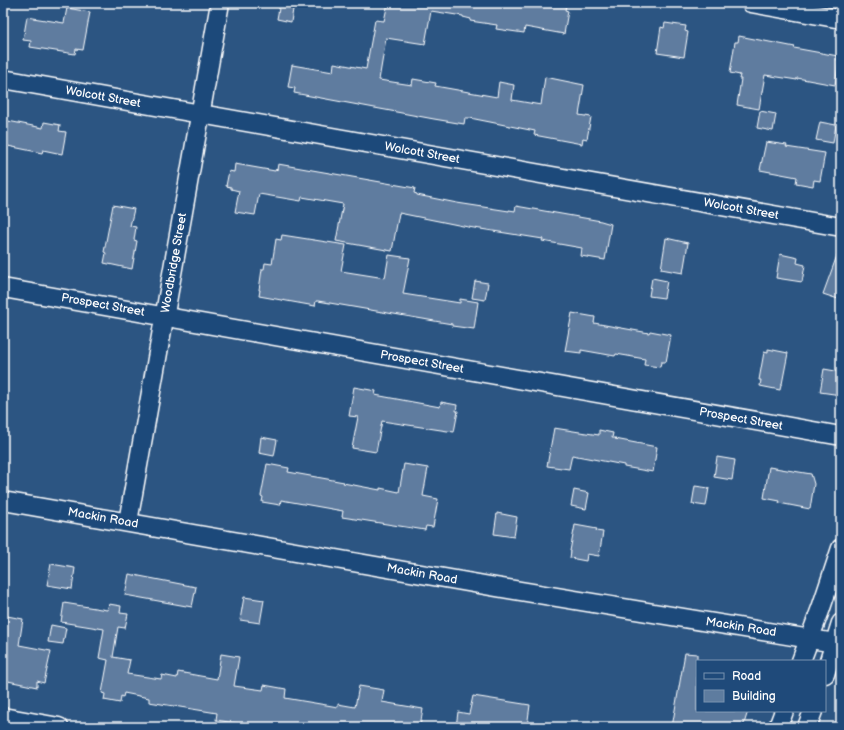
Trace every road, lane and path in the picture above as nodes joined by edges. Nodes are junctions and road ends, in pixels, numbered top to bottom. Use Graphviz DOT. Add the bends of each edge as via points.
graph roads {
  1 [pos="220,3"];
  2 [pos="751,3"];
  3 [pos="841,19"];
  4 [pos="3,79"];
  5 [pos="200,114"];
  6 [pos="841,227"];
  7 [pos="3,288"];
  8 [pos="165,316"];
  9 [pos="841,436"];
  10 [pos="3,501"];
  11 [pos="128,522"];
  12 [pos="841,548"];
  13 [pos="841,623"];
  14 [pos="809,639"];
  15 [pos="838,644"];
  16 [pos="801,660"];
  17 [pos="826,672"];
  18 [pos="784,712"];
  19 [pos="813,712"];
  20 [pos="3,717"];
  21 [pos="59,727"];
  22 [pos="778,727"];
  23 [pos="807,727"];
  1 -- 5 [label="street, Woodbridge Street"];
  2 -- 3 [label="street"];
  4 -- 5 [label="street, Wolcott Street"];
  5 -- 6 [label="street, Wolcott Street"];
  5 -- 8 [label="street, Woodbridge Street"];
  7 -- 8 [label="street, Prospect Street"];
  8 -- 9 [label="street, Prospect Street"];
  8 -- 11 [label="street, Woodbridge Street"];
  10 -- 11 [label="street, Mackin Road"];
  11 -- 14 [label="street, Mackin Road"];
  12 -- 14 [label="street"];
  13 -- 15 [label="street"];
  14 -- 15 [label="street, Mackin Road"];
  14 -- 16 [label="street"];
  15 -- 17 [label="street"];
  18 -- 22 [label="street"];
  19 -- 23 [label="street"];
  20 -- 21 [label="street"];
}
